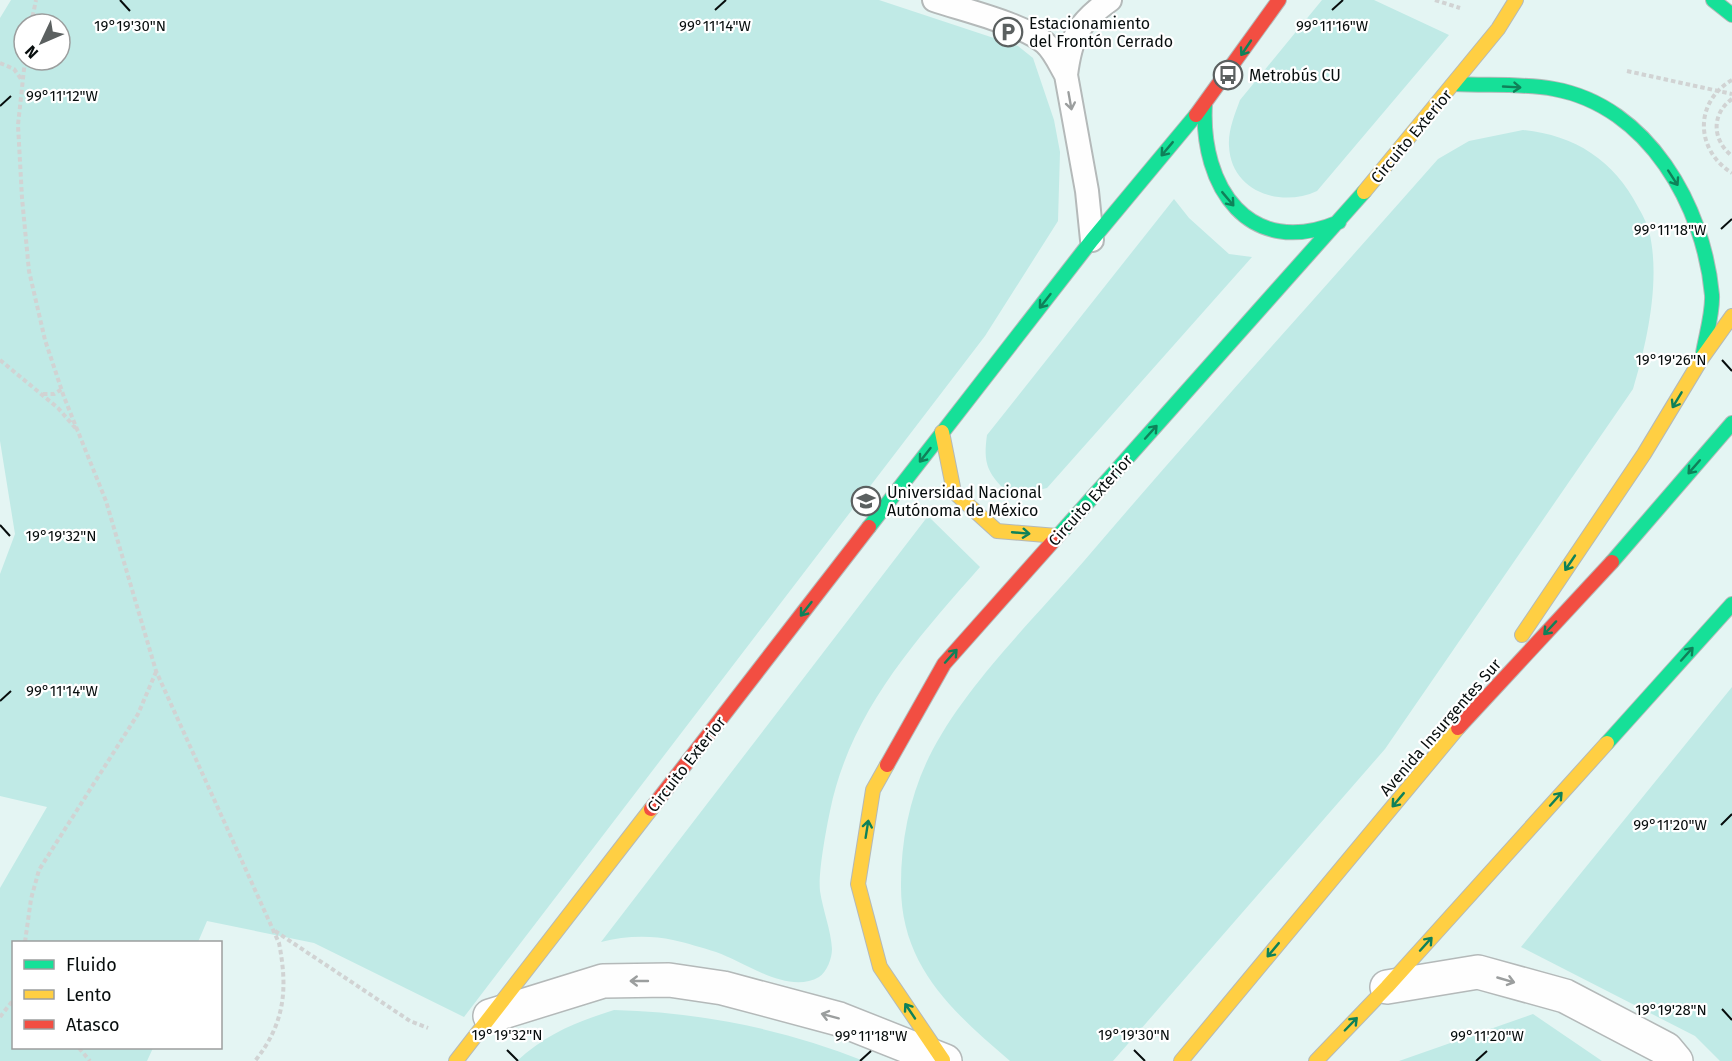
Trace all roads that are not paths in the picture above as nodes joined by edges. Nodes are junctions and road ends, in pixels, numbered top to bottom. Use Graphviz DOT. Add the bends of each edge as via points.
graph roads {
  1 [pos="934,0"];
  2 [pos="1110,0"];
  3 [pos="1279,0"];
  4 [pos="1516,0"];
  5 [pos="1713,0"];
  6 [pos="1732,15"];
  7 [pos="1066,75"];
  8 [pos="1454,84"];
  9 [pos="1205,104"];
  10 [pos="1340,222"];
  11 [pos="1092,240"];
  12 [pos="1732,316"];
  13 [pos="1702,358"];
  14 [pos="1732,423"];
  15 [pos="942,432"];
  16 [pos="1057,536"];
  17 [pos="1732,604"];
  18 [pos="1462,723"];
  19 [pos="1387,987"];
  20 [pos="490,1016"];
  21 [pos="944,1060"];
  22 [pos="456,1061"];
  23 [pos="1181,1061"];
  24 [pos="1316,1061"];
  25 [pos="1676,1061"];
  1 -- 7 [label="lane" via="1021,30 1045,43"];
  2 -- 7 [label="lane" via="1078,27 1069,48"];
  3 -- 9 [label="street, Circuito Exterior, one-way"];
  4 -- 8 [label="street, Circuito Exterior"];
  5 -- 6 [label="street"];
  7 -- 11 [label="lane, one-way"];
  8 -- 10 [label="street, Circuito Exterior"];
  8 -- 13 [label="street, one-way" via="1554,89 1597,103 1646,140 1676,180 1703,243 1712,297"];
  9 -- 10 [label="street, one-way" via="1206,151 1212,172 1238,210 1273,231 1296,234"];
  9 -- 11 [label="street, Circuito Exterior, one-way"];
  16 -- 10 [label="street, Circuito Exterior, one-way"];
  11 -- 15 [label="street, Circuito Exterior, one-way"];
  12 -- 13 [label="street"];
  13 -- 18 [label="street, one-way" via="1644,454"];
  14 -- 18 [label="street, Avenida Insurgentes Sur, one-way" via="1611,562"];
  15 -- 16 [label="street, one-way" via="954,492 997,531"];
  15 -- 20 [label="street, Circuito Exterior, one-way"];
  21 -- 16 [label="street, Circuito Exterior, one-way" via="880,967 858,884 873,790 944,664"];
  19 -- 17 [label="street, one-way"];
  18 -- 23 [label="street, Avenida Insurgentes Sur, one-way"];
  24 -- 19 [label="street, one-way"];
  19 -- 25 [label="street, one-way" via="1478,972 1565,996 1666,1049"];
  21 -- 20 [label="street, Circuito Exterior, one-way" via="839,1018 723,988 669,980 603,981"];
  20 -- 22 [label="street, Circuito Exterior"];
}
